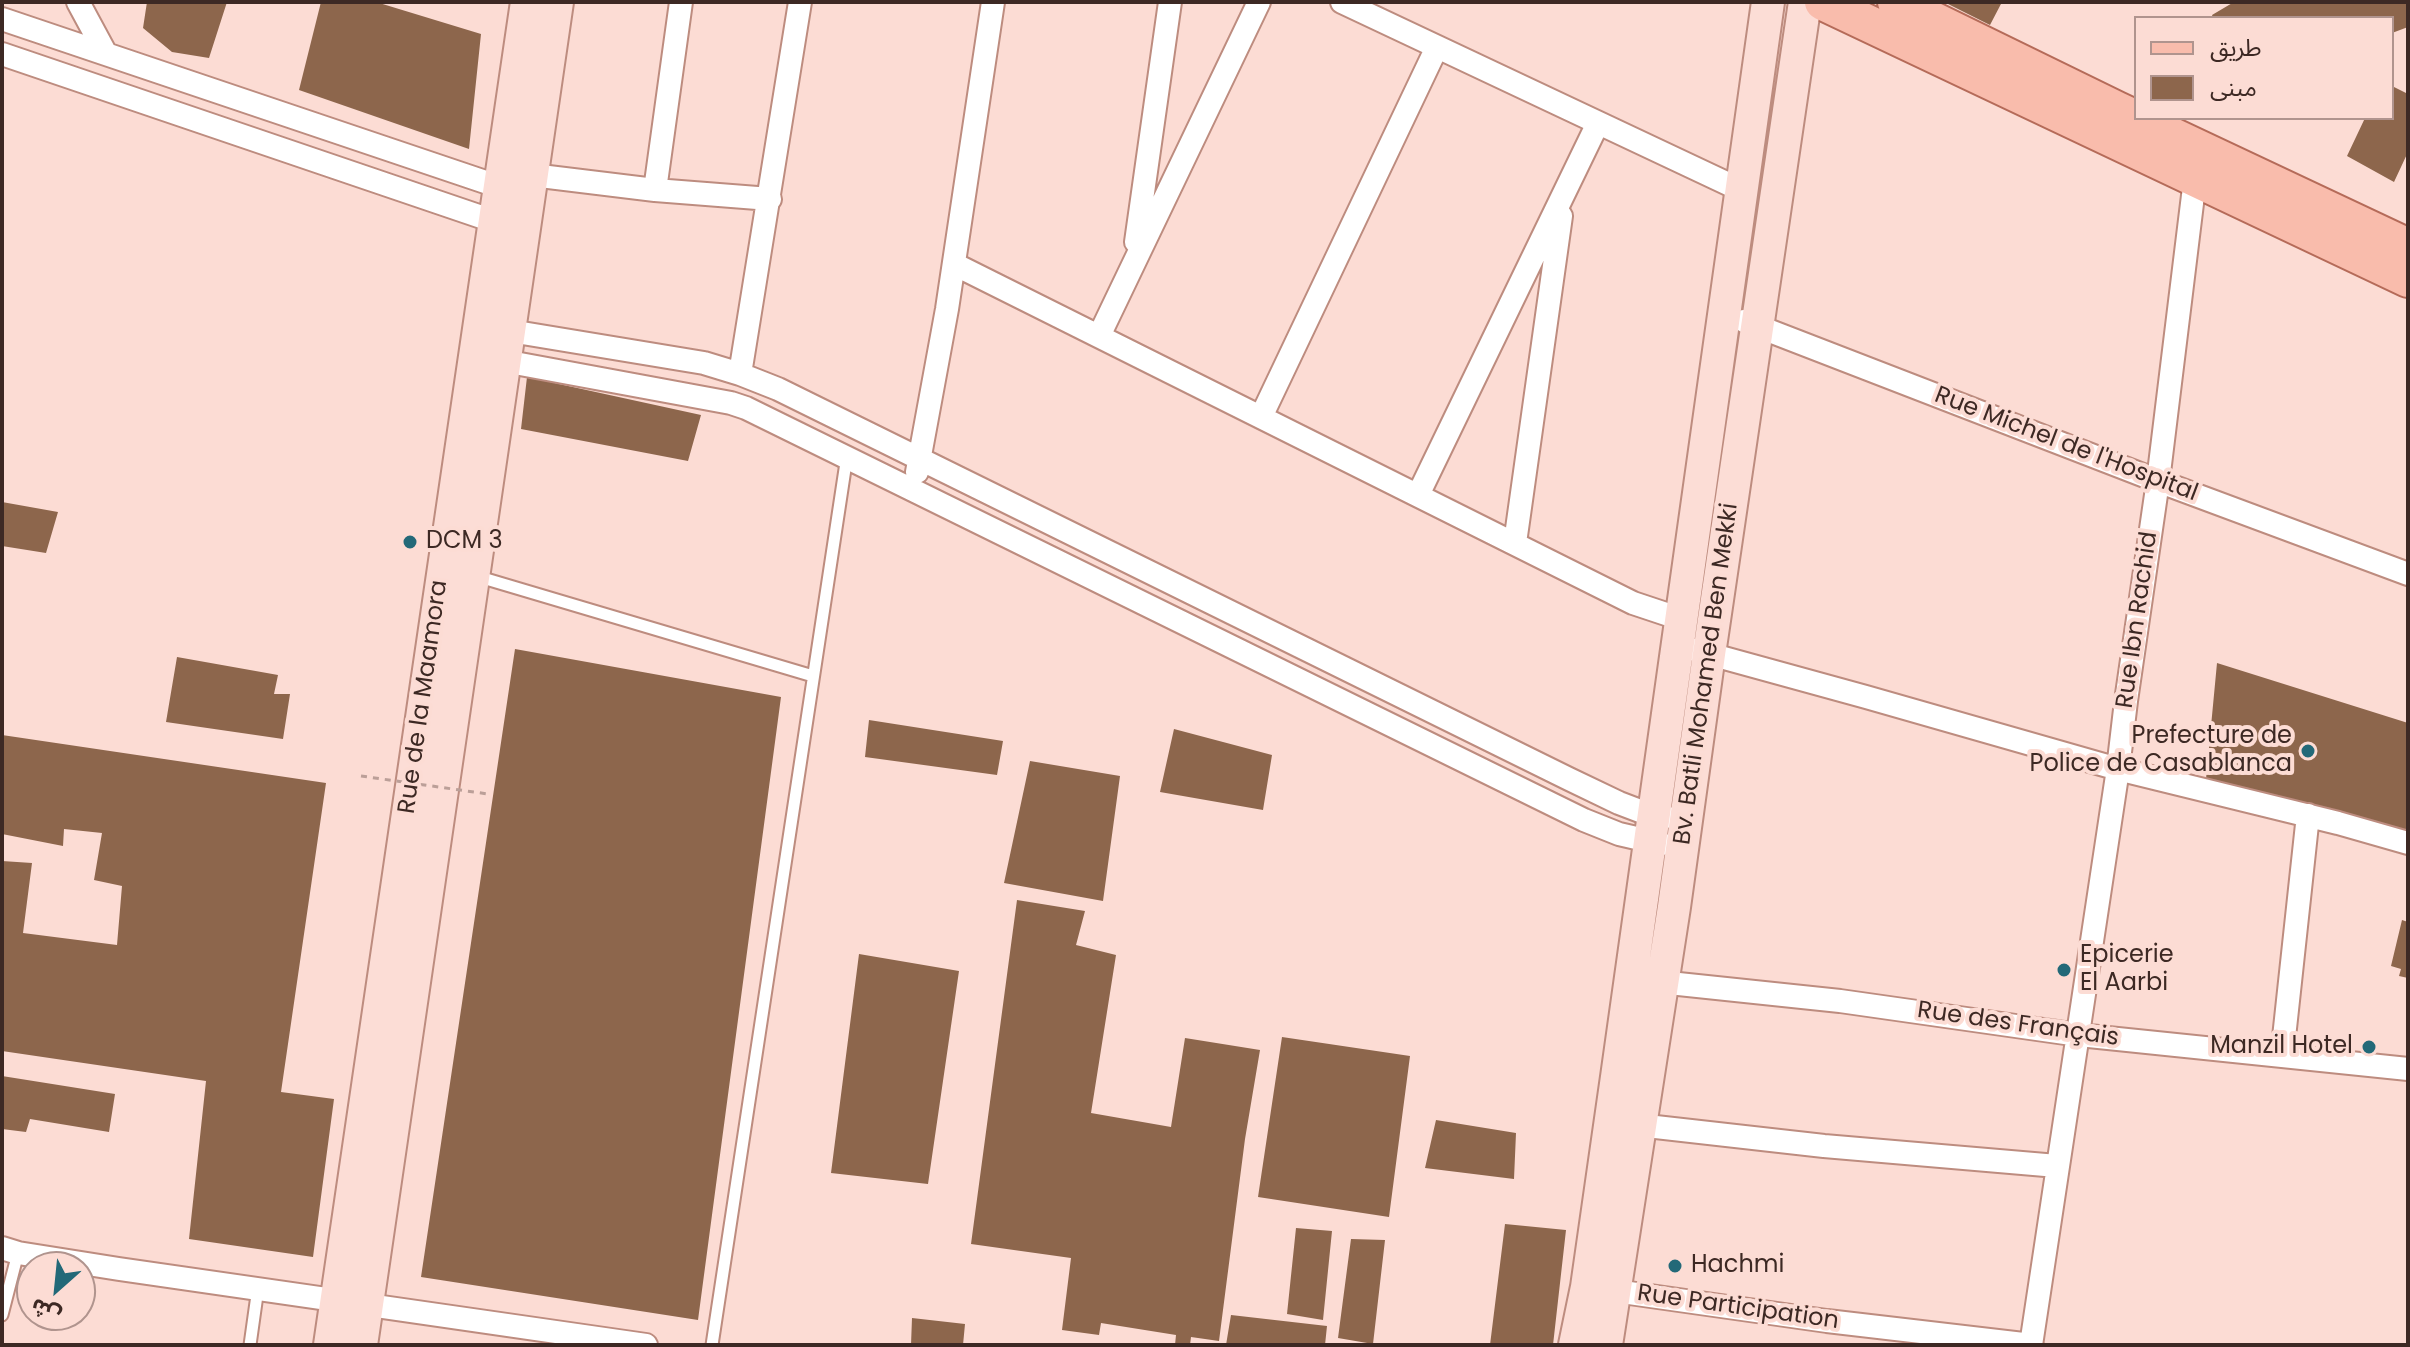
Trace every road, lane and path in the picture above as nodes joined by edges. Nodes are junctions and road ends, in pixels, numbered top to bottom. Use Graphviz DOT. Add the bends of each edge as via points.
graph roads {
  1 [pos="78,2"];
  2 [pos="527,2"];
  3 [pos="557,2"];
  4 [pos="681,2"];
  5 [pos="800,2"];
  6 [pos="993,2"];
  7 [pos="1170,2"];
  8 [pos="1259,2"];
  9 [pos="1342,2"];
  10 [pos="1768,2"];
  11 [pos="1805,2"];
  12 [pos="1823,2"];
  13 [pos="1896,2"];
  14 [pos="2,19"];
  15 [pos="1437,47"];
  16 [pos="2,54"];
  17 [pos="106,54"];
  18 [pos="2134,118"];
  19 [pos="2138,120"];
  20 [pos="1598,123"];
  21 [pos="2195,179"];
  22 [pos="520,186"];
  23 [pos="655,190"];
  24 [pos="1741,190"];
  25 [pos="1564,194"];
  26 [pos="770,199"];
  27 [pos="509,227"];
  28 [pos="2408,247"];
  29 [pos="954,264"];
  30 [pos="1133,264"];
  31 [pos="2408,279"];
  32 [pos="1724,315"];
  33 [pos="1757,324"];
  34 [pos="1099,336"];
  35 [pos="493,344"];
  36 [pos="740,374"];
  37 [pos="1261,417"];
  38 [pos="847,456"];
  39 [pos="919,459"];
  40 [pos="2158,481"];
  41 [pos="913,489"];
  42 [pos="1418,495"];
  43 [pos="1698,496"];
  44 [pos="1732,500"];
  45 [pos="1515,543"];
  46 [pos="2408,574"];
  47 [pos="474,576"];
  48 [pos="1679,632"];
  49 [pos="1709,654"];
  50 [pos="813,676"];
  51 [pos="2118,769"];
  52 [pos="361,776"];
  53 [pos="488,794"];
  54 [pos="2308,815"];
  55 [pos="1652,828"];
  56 [pos="1685,834"];
  57 [pos="2408,843"];
  58 [pos="1629,979"];
  59 [pos="1662,982"];
  60 [pos="396,999"];
  61 [pos="2079,1035"];
  62 [pos="2282,1056"];
  63 [pos="2408,1069"];
  64 [pos="1625,1123"];
  65 [pos="2057,1166"];
  66 [pos="10,1250"];
  67 [pos="258,1288"];
  68 [pos="1601,1289"];
  69 [pos="353,1302"];
  70 [pos="2,1315"];
  71 [pos="250,1345"];
  72 [pos="330,1345"];
  73 [pos="361,1345"];
  74 [pos="646,1345"];
  75 [pos="712,1345"];
  76 [pos="1575,1345"];
  77 [pos="1606,1345"];
  78 [pos="2032,1345"];
  1 -- 17 [label="street"];
  2 -- 22 [label="street, Rue de la Maamora"];
  3 -- 22 [label="street, Rue de la Maamora"];
  4 -- 23 [label="street"];
  5 -- 26 [label="street"];
  6 -- 29 [label="street"];
  7 -- 30 [label="street"];
  8 -- 30 [label="street"];
  9 -- 15 [label="street"];
  10 -- 24 [label="street, Bv. Batli Mohamed Ben Mekki"];
  11 -- 33 [label="street, Bv. Batli Mohamed Ben Mekki"];
  12 -- 21 [label="main road"];
  13 -- 18 [label="main road"];
  14 -- 17 [label="street"];
  15 -- 20 [label="street"];
  15 -- 37 [label="street"];
  16 -- 27 [label="street"];
  17 -- 22 [label="street"];
  19 -- 28 [label="main road"];
  20 -- 24 [label="street"];
  20 -- 25 [label="street"];
  21 -- 31 [label="main road"];
  21 -- 40 [label="street, Rue Ibn Rachid"];
  22 -- 23 [label="street"];
  22 -- 27 [label="street, Rue de la Maamora"];
  23 -- 26 [label="street"];
  24 -- 32 [label="street, Bv. Batli Mohamed Ben Mekki"];
  25 -- 42 [label="street"];
  25 -- 45 [label="street"];
  26 -- 36 [label="street"];
  27 -- 35 [label="street, Rue de la Maamora"];
  29 -- 34 [label="street"];
  29 -- 39 [label="street"];
  30 -- 34 [label="street"];
  32 -- 33 [label="street, Rue Michel de l'Hospital"];
  32 -- 43 [label="street, Bv. Batli Mohamed Ben Mekki"];
  33 -- 40 [label="street, Rue Michel de l'Hospital"];
  33 -- 44 [label="street, Bv. Batli Mohamed Ben Mekki"];
  34 -- 37 [label="street"];
  35 -- 36 [label="street" via="704,363"];
  35 -- 38 [label="street" via="731,403"];
  35 -- 47 [label="street, Rue de la Maamora"];
  35 -- 60 [label="street, Rue de la Maamora"];
  36 -- 39 [label="street"];
  37 -- 42 [label="street"];
  38 -- 41 [label="street"];
  38 -- 50 [label="lane"];
  39 -- 41 [label="street"];
  39 -- 55 [label="street" via="1619,803"];
  40 -- 46 [label="street, Rue Michel de l'Hospital"];
  40 -- 51 [label="street, Rue Ibn Rachid"];
  41 -- 55 [label="street" via="1584,820 1619,834"];
  42 -- 45 [label="street"];
  43 -- 44 [label="street"];
  43 -- 48 [label="street, Bv. Batli Mohamed Ben Mekki"];
  44 -- 49 [label="street, Bv. Batli Mohamed Ben Mekki"];
  45 -- 48 [label="street"];
  47 -- 50 [label="lane"];
  47 -- 60 [label="street, Rue de la Maamora"];
  48 -- 49 [label="street"];
  48 -- 55 [label="street, Bv. Batli Mohamed Ben Mekki"];
  49 -- 51 [label="street"];
  49 -- 56 [label="street, Bv. Batli Mohamed Ben Mekki"];
  50 -- 75 [label="lane"];
  51 -- 54 [label="street"];
  51 -- 61 [label="street, Rue Ibn Rachid"];
  52 -- 53 [label="path, bridge"];
  54 -- 57 [label="street"];
  54 -- 62 [label="street"];
  55 -- 56 [label="street"];
  55 -- 58 [label="street, Bv. Batli Mohamed Ben Mekki"];
  56 -- 59 [label="street, Bv. Batli Mohamed Ben Mekki"];
  58 -- 59 [label="street, Rue des Français"];
  58 -- 64 [label="street, Bv. Batli Mohamed Ben Mekki"];
  59 -- 61 [label="street, Rue des Français"];
  59 -- 64 [label="street, Bv. Batli Mohamed Ben Mekki"];
  60 -- 69 [label="street, Rue de la Maamora"];
  61 -- 62 [label="street, Rue des Français"];
  61 -- 65 [label="street, Rue Ibn Rachid"];
  62 -- 63 [label="street, Rue des Français"];
  64 -- 65 [label="street"];
  64 -- 68 [label="street, Bv. Batli Mohamed Ben Mekki"];
  65 -- 78 [label="street, Rue Ibn Rachid"];
  66 -- 67 [label="street"];
  66 -- 70 [label="lane"];
  67 -- 69 [label="street"];
  67 -- 71 [label="lane"];
  68 -- 76 [label="street, Bv. Batli Mohamed Ben Mekki"];
  68 -- 77 [label="street, Bv. Batli Mohamed Ben Mekki"];
  68 -- 78 [label="street, Rue Participation"];
  69 -- 72 [label="street, Rue de la Maamora"];
  69 -- 73 [label="street, Rue de la Maamora"];
  69 -- 74 [label="street"];
}
